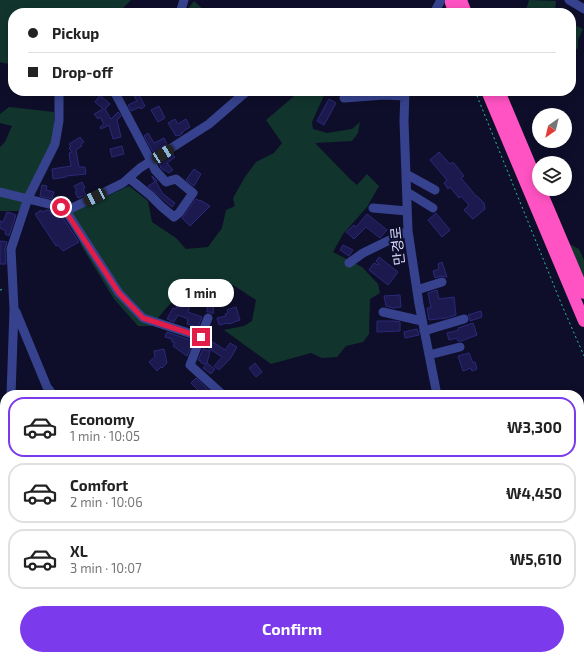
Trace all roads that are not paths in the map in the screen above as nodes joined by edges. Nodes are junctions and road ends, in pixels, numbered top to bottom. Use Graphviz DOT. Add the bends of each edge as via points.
graph roads {
  1 [pos="569,0"];
  2 [pos="584,9"];
  3 [pos="59,96"];
  4 [pos="117,96"];
  5 [pos="241,96"];
  6 [pos="371,96"];
  7 [pos="405,96"];
  8 [pos="489,96"];
  9 [pos="501,96"];
  10 [pos="344,98"];
  11 [pos="151,161"];
  12 [pos="532,169"];
  13 [pos="406,174"];
  14 [pos="128,178"];
  15 [pos="435,190"];
  16 [pos="0,192"];
  17 [pos="407,192"];
  18 [pos="543,196"];
  19 [pos="28,198"];
  20 [pos="373,208"];
  21 [pos="433,208"];
  22 [pos="408,211"];
  23 [pos="66,212"];
  24 [pos="408,231"];
  25 [pos="349,263"];
  26 [pos="442,282"];
  27 [pos="416,290"];
  28 [pos="584,293"];
  29 [pos="14,309"];
  30 [pos="383,312"];
  31 [pos="208,318"];
  32 [pos="464,319"];
  33 [pos="422,321"];
  34 [pos="584,321"];
  35 [pos="424,331"];
  36 [pos="201,337"];
  37 [pos="460,347"];
  38 [pos="429,355"];
  39 [pos="11,390"];
  40 [pos="50,390"];
  41 [pos="218,390"];
  42 [pos="435,390"];
  1 -- 2 [label="street"];
  3 -- 19 [label="street" via="59,121 55,144"];
  4 -- 11 [label="street"];
  5 -- 11 [label="street" via="209,124"];
  6 -- 10 [label="street"];
  7 -- 13 [label="street, 만경로"];
  8 -- 34 [label="highway"];
  9 -- 12 [label="highway"];
  11 -- 14 [label="street"];
  11 -- 14 [label="street" via="166,182 176,179 193,193 174,217"];
  13 -- 15 [label="street"];
  13 -- 17 [label="street, 만경로"];
  14 -- 23 [label="street"];
  16 -- 19 [label="street"];
  17 -- 21 [label="street"];
  17 -- 22 [label="street, 만경로"];
  18 -- 28 [label="highway"];
  19 -- 23 [label="street" via="61,207"];
  19 -- 29 [label="street" via="11,249"];
  20 -- 22 [label="street"];
  22 -- 24 [label="street, 만경로"];
  23 -- 36 [label="street" via="119,293 143,318"];
  24 -- 25 [label="street" via="363,253"];
  24 -- 27 [label="street, 만경로"];
  26 -- 27 [label="street"];
  27 -- 33 [label="street, 만경로"];
  29 -- 39 [label="street"];
  29 -- 40 [label="street"];
  30 -- 33 [label="street"];
  31 -- 36 [label="street"];
  32 -- 35 [label="street"];
  33 -- 35 [label="street, 만경로"];
  35 -- 38 [label="street, 만경로"];
  36 -- 41 [label="street" via="190,365"];
  37 -- 38 [label="street"];
  38 -- 42 [label="street, 만경로"];
}
